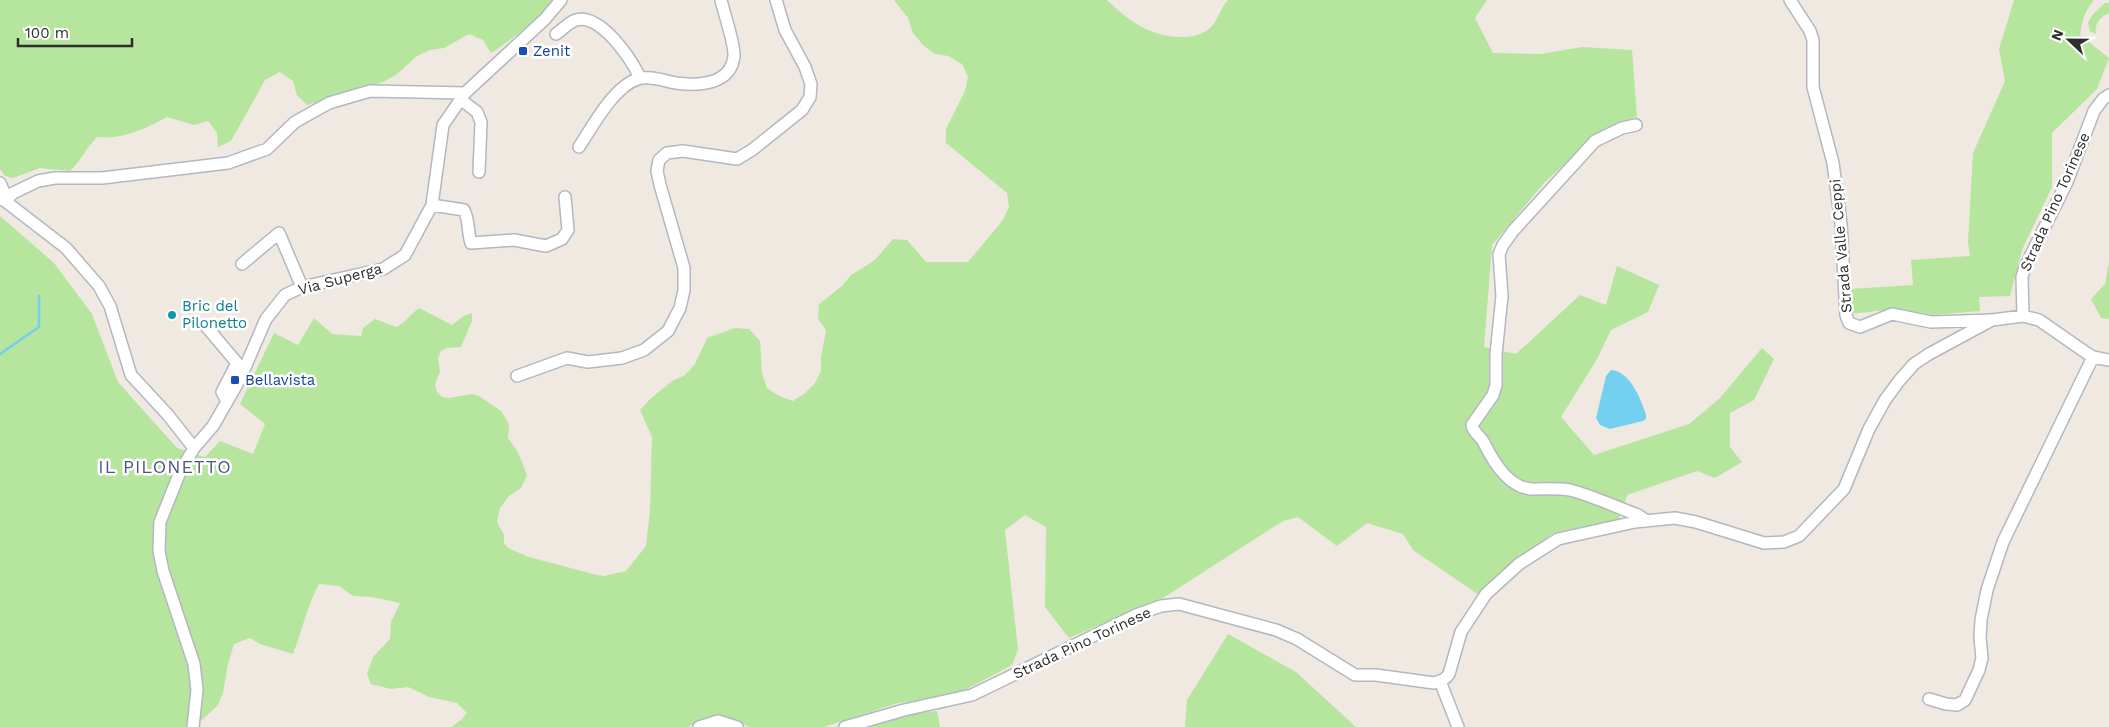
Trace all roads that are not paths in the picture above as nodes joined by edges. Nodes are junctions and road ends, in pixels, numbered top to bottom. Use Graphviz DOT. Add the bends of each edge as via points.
graph roads {
  1 [pos="561,0"];
  2 [pos="721,0"];
  3 [pos="776,0"];
  4 [pos="1790,0"];
  5 [pos="556,34"];
  6 [pos="640,78"];
  7 [pos="2109,95"];
  8 [pos="463,96"];
  9 [pos="1636,126"];
  10 [pos="579,147"];
  11 [pos="479,172"];
  12 [pos="0,183"];
  13 [pos="565,197"];
  14 [pos="3,199"];
  15 [pos="432,205"];
  16 [pos="242,264"];
  17 [pos="302,287"];
  18 [pos="2023,316"];
  19 [pos="1992,320"];
  20 [pos="205,326"];
  21 [pos="2093,357"];
  22 [pos="2109,360"];
  23 [pos="517,376"];
  24 [pos="227,401"];
  25 [pos="194,448"];
  26 [pos="1647,521"];
  27 [pos="1440,681"];
  28 [pos="1929,698"];
  29 [pos="193,727"];
  30 [pos="699,727"];
  31 [pos="737,727"];
  32 [pos="845,727"];
  33 [pos="1458,727"];
  1 -- 8 [label="street, Via Superga"];
  2 -- 6 [label="street" via="734,55 721,79 690,85"];
  3 -- 23 [label="street" via="785,30 811,84 810,97 802,110 737,159 683,151 667,153 659,160 660,185 684,268 680,308 668,331 644,350 622,358 588,362 567,358"];
  4 -- 19 [label="street, Strada Valle Ceppi" via="1813,40 1813,87 1833,163 1848,323 1860,327 1892,314 1931,322"];
  5 -- 6 [label="street" via="574,20 585,19 620,45"];
  6 -- 10 [label="street" via="629,83 612,100"];
  7 -- 18 [label="street, Strada Pino Torinese" via="2094,111 2066,182 2025,267 2022,277"];
  8 -- 11 [label="street" via="481,122"];
  8 -- 14 [label="street" via="370,91 329,103 294,122 267,149 228,163 102,178 55,178 38,181"];
  8 -- 15 [label="street, Via Superga" via="442,130"];
  9 -- 26 [label="street" via="1622,128 1596,141 1503,245 1500,254 1502,296 1496,385 1493,395 1472,425 1496,464 1517,486 1534,490 1570,490"];
  12 -- 14 [label="street"];
  13 -- 15 [label="street" via="568,230 562,239 546,246 514,240 471,242 469,220 464,210"];
  14 -- 25 [label="street" via="66,248 99,286 110,306 131,375"];
  15 -- 17 [label="street, Via Superga" via="405,255 383,269"];
  16 -- 17 [label="street" via="279,233"];
  17 -- 24 [label="street, Via Superga" via="285,295 266,319"];
  18 -- 19 [label="street"];
  18 -- 21 [label="street" via="2039,320"];
  19 -- 26 [label="street" via="1929,354 1898,381 1870,429 1844,489 1799,536 1784,542 1764,543 1675,518"];
  20 -- 24 [label="street" via="237,364 222,392"];
  21 -- 22 [label="street"];
  21 -- 28 [label="street" via="2002,542 1981,620 1982,658 1965,700 1957,705"];
  24 -- 25 [label="street, Via Superga"];
  25 -- 29 [label="street, Via Superga" via="180,472 160,522 159,544 162,570 194,664 197,690"];
  26 -- 27 [label="street" via="1558,539 1519,564 1477,606 1461,632 1448,674"];
  27 -- 32 [label="street, Strada Pino Torinese" via="1355,675 1297,639 1276,630 1179,604 1160,606 1136,615 972,695"];
  27 -- 33 [label="street"];
  30 -- 31 [label="street" via="718,721"];
}
